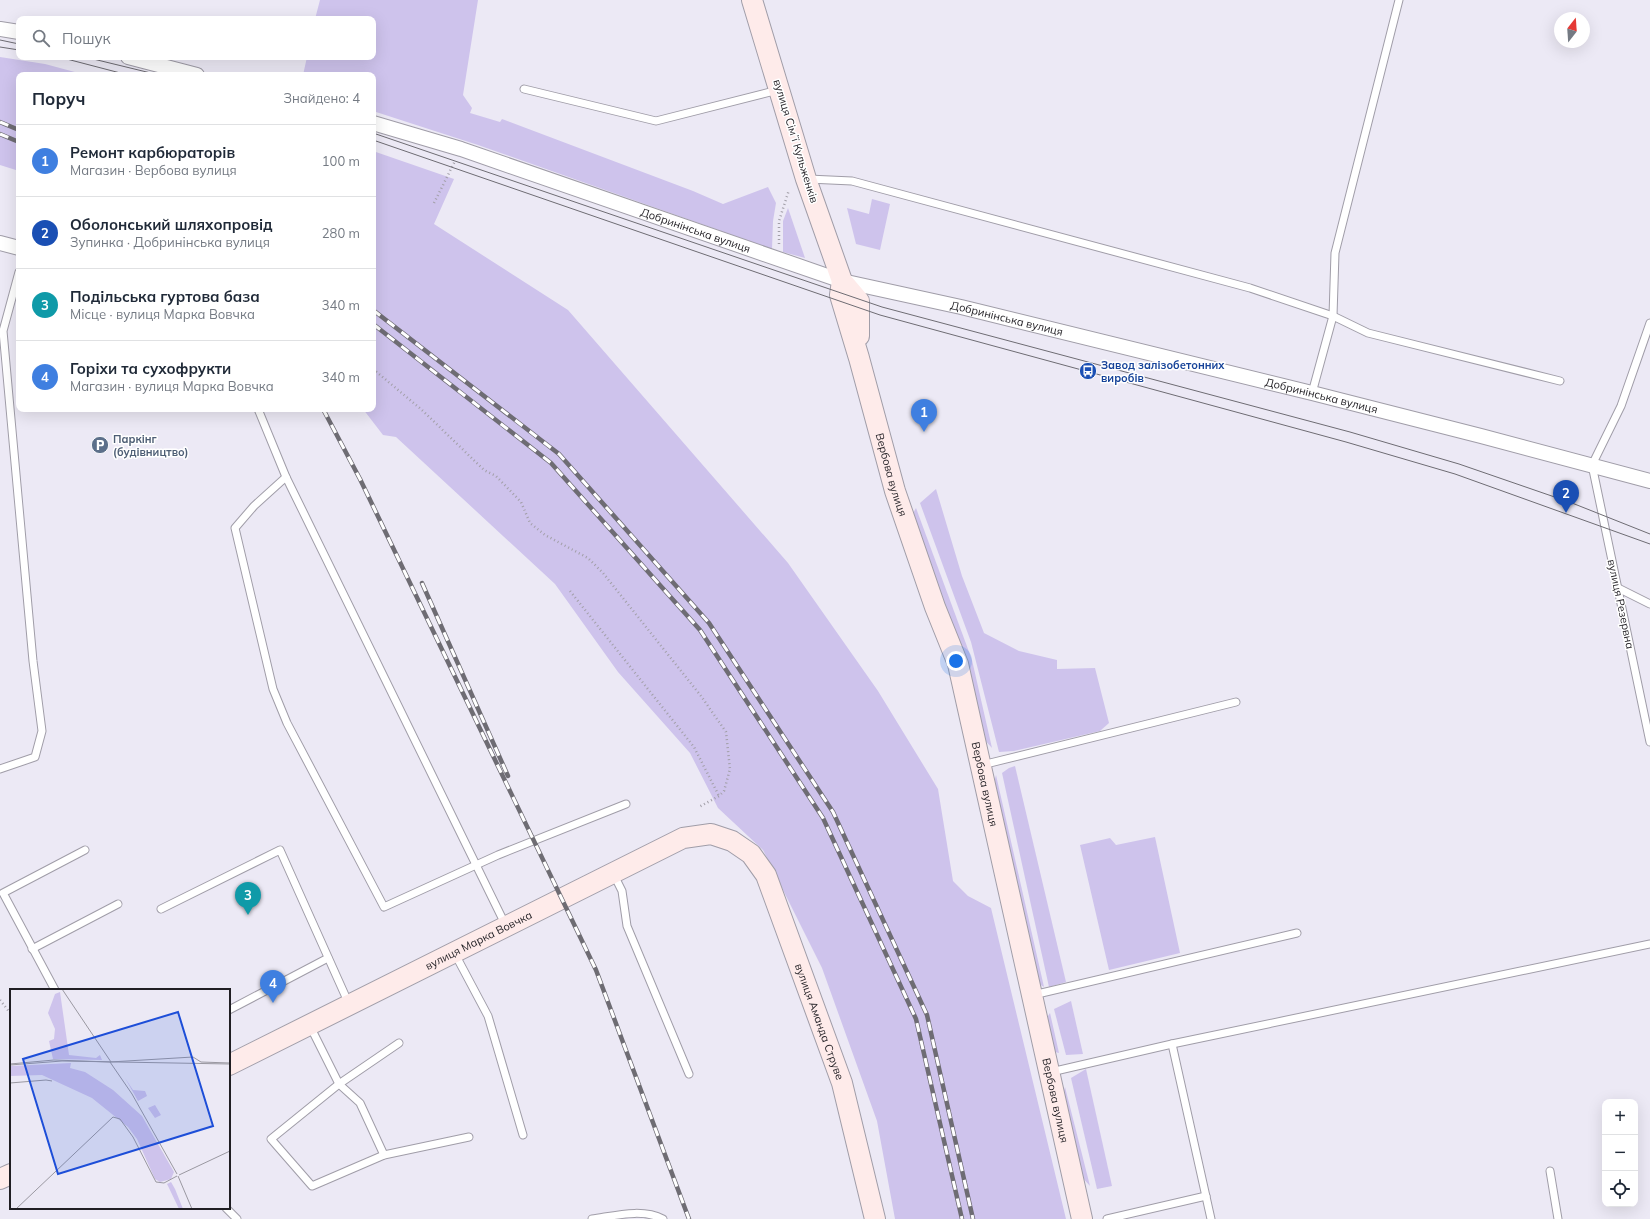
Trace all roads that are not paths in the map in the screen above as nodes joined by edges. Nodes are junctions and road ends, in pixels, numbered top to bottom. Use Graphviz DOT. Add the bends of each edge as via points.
graph roads {
  1 [pos="752,0"];
  2 [pos="1399,0"];
  3 [pos="0,29"];
  4 [pos="16,32"];
  5 [pos="140,60"];
  6 [pos="186,72"];
  7 [pos="524,89"];
  8 [pos="780,89"];
  9 [pos="376,124"];
  10 [pos="806,179"];
  11 [pos="0,243"];
  12 [pos="16,247"];
  13 [pos="16,282"];
  14 [pos="842,282"];
  15 [pos="1333,316"];
  16 [pos="1650,323"];
  17 [pos="2,331"];
  18 [pos="1560,381"];
  19 [pos="1312,393"];
  20 [pos="259,412"];
  21 [pos="1592,465"];
  22 [pos="286,477"];
  23 [pos="1650,481"];
  24 [pos="1618,588"];
  25 [pos="1650,604"];
  26 [pos="1236,702"];
  27 [pos="1650,742"];
  28 [pos="980,765"];
  29 [pos="0,769"];
  30 [pos="626,804"];
  31 [pos="732,842"];
  32 [pos="85,850"];
  33 [pos="476,865"];
  34 [pos="613,872"];
  35 [pos="118,904"];
  36 [pos="161,909"];
  37 [pos="506,926"];
  38 [pos="1297,933"];
  39 [pos="1650,944"];
  40 [pos="32,949"];
  41 [pos="454,952"];
  42 [pos="328,958"];
  43 [pos="53,989"];
  44 [pos="1032,996"];
  45 [pos="350,1005"];
  46 [pos="230,1009"];
  47 [pos="310,1024"];
  48 [pos="398,1042"];
  49 [pos="1172,1044"];
  50 [pos="230,1064"];
  51 [pos="1049,1072"];
  52 [pos="689,1074"];
  53 [pos="339,1084"];
  54 [pos="523,1135"];
  55 [pos="469,1136"];
  56 [pos="384,1155"];
  57 [pos="1550,1171"];
  58 [pos="10,1174"];
  59 [pos="0,1179"];
  60 [pos="1206,1196"];
  61 [pos="227,1209"];
  62 [pos="237,1219"];
  63 [pos="592,1219"];
  64 [pos="663,1219"];
  65 [pos="875,1219"];
  66 [pos="1082,1219"];
  67 [pos="1107,1219"];
  68 [pos="1211,1219"];
  69 [pos="1558,1219"];
  1 -- 8 [label="main road, вулиця Сімʼї Кульженків"];
  2 -- 15 [label="lane" via="1335,253"];
  3 -- 4 [label="street"];
  5 -- 6 [label="street"];
  7 -- 8 [label="lane" via="656,121"];
  8 -- 10 [label="main road, вулиця Сімʼї Кульженків"];
  9 -- 14 [label="street, Добринінська вулиця" via="461,149"];
  10 -- 14 [label="main road, вулиця Сімʼї Кульженків"];
  10 -- 15 [label="lane" via="860,183 1250,288"];
  11 -- 12 [label="street"];
  13 -- 17 [label="lane"];
  14 -- 19 [label="street, Добринінська вулиця" via="961,308"];
  14 -- 28 [label="main road, Вербова вулиця" via="840,295 895,491 958,664"];
  15 -- 18 [label="lane" via="1368,333"];
  15 -- 19 [label="lane"];
  16 -- 21 [label="lane" via="1621,406"];
  17 -- 29 [label="lane" via="42,731 34,757"];
  19 -- 21 [label="street, Добринінська вулиця"];
  20 -- 22 [label="lane"];
  21 -- 23 [label="street, Добринінська вулиця"];
  21 -- 24 [label="lane, вулиця Резервна"];
  22 -- 33 [label="lane"];
  22 -- 33 [label="lane" via="254,506 235,528 273,689 287,723 384,907"];
  24 -- 25 [label="lane"];
  24 -- 27 [label="lane, вулиця Резервна"];
  26 -- 28 [label="lane"];
  28 -- 44 [label="main road, Вербова вулиця"];
  30 -- 33 [label="lane"];
  31 -- 34 [label="main road, вулиця Марка Вовчка" via="711,834 683,838"];
  31 -- 65 [label="main road, вулиця Аманда Струве" via="751,854 766,875 842,1082"];
  32 -- 40 [label="lane" via="3,894"];
  33 -- 37 [label="lane"];
  34 -- 37 [label="main road, вулиця Марка Вовчка"];
  34 -- 52 [label="lane" via="622,892 628,926"];
  35 -- 40 [label="lane"];
  36 -- 42 [label="lane" via="280,850"];
  37 -- 41 [label="main road, вулиця Марка Вовчка"];
  38 -- 44 [label="lane"];
  39 -- 49 [label="lane"];
  40 -- 43 [label="lane"];
  41 -- 45 [label="main road, вулиця Марка Вовчка"];
  41 -- 54 [label="lane" via="488,1016"];
  42 -- 45 [label="lane"];
  42 -- 46 [label="lane"];
  44 -- 51 [label="main road, Вербова вулиця"];
  45 -- 47 [label="main road, вулиця Марка Вовчка"];
  47 -- 50 [label="main road, вулиця Марка Вовчка"];
  47 -- 53 [label="lane"];
  48 -- 53 [label="lane"];
  49 -- 51 [label="lane"];
  49 -- 60 [label="lane"];
  51 -- 66 [label="main road, Вербова вулиця"];
  53 -- 56 [label="lane" via="360,1103"];
  53 -- 56 [label="lane" via="271,1139 312,1186"];
  55 -- 56 [label="lane"];
  57 -- 69 [label="lane"];
  58 -- 59 [label="main road"];
  60 -- 67 [label="lane"];
  60 -- 68 [label="lane"];
  61 -- 62 [label="lane"];
  63 -- 64 [label="lane" via="635,1214 653,1214"];
}
